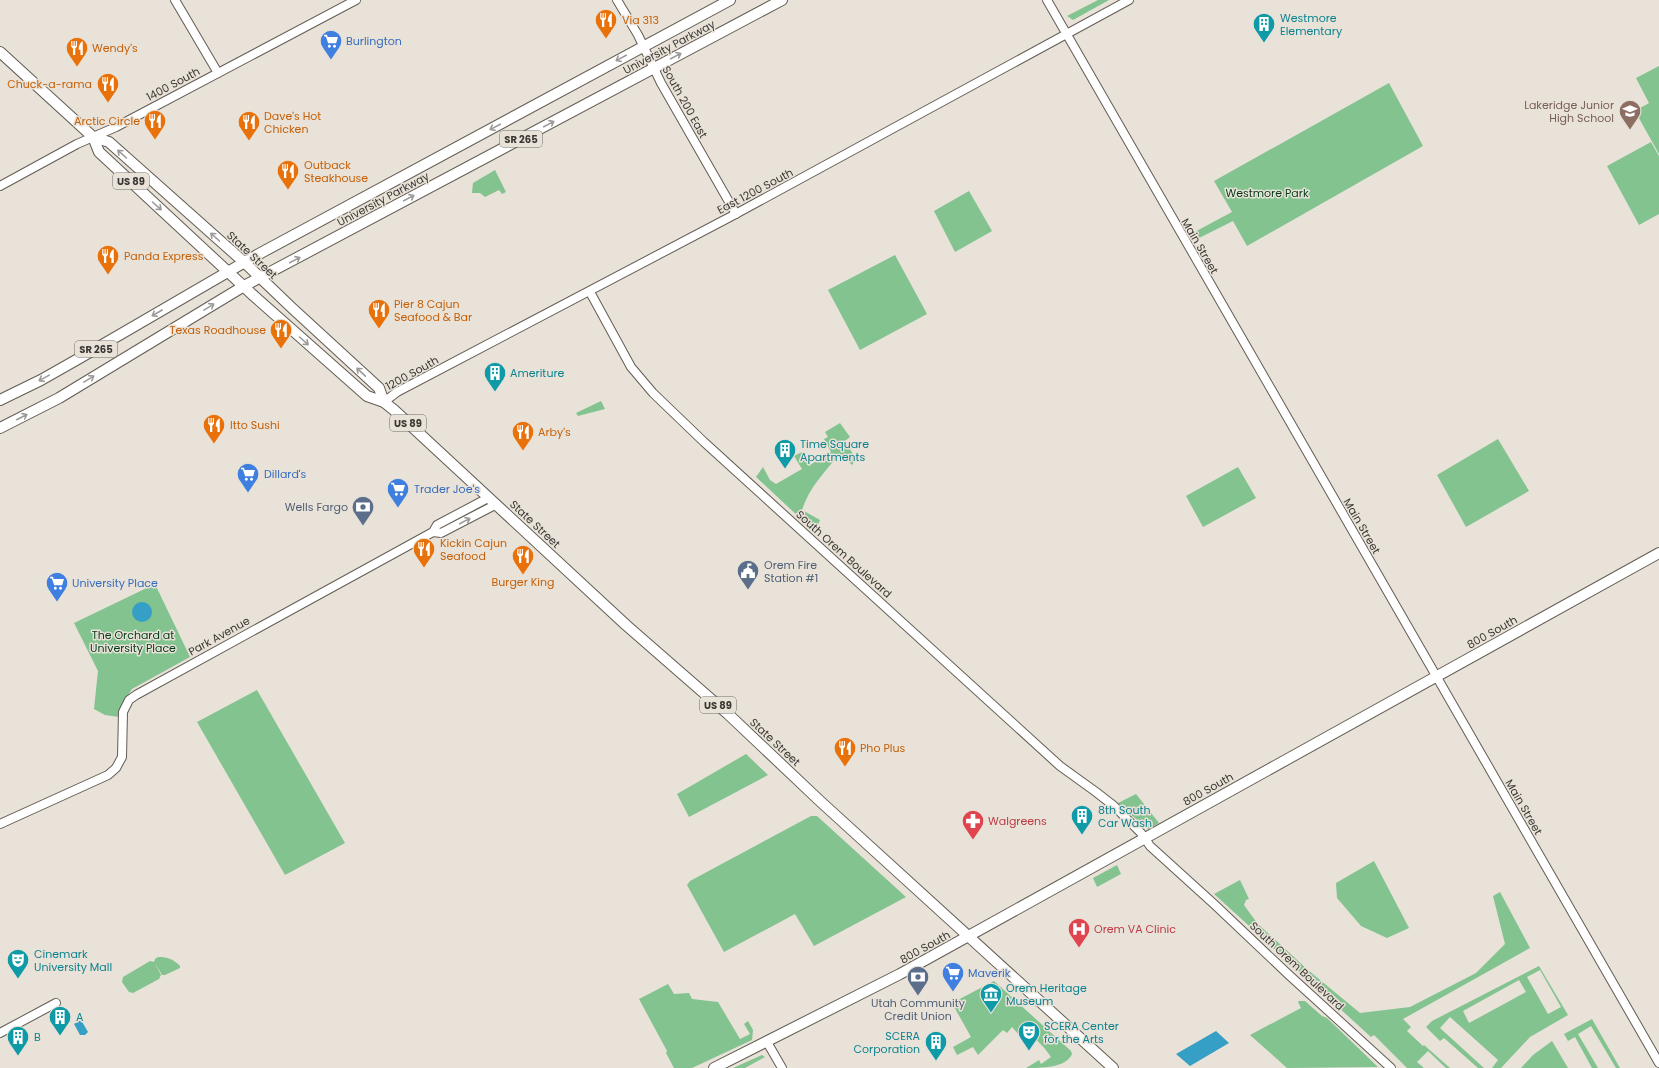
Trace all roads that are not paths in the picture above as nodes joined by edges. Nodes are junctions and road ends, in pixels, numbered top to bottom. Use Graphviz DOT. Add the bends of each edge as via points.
graph roads {
  1 [pos="175,0"];
  2 [pos="356,0"];
  3 [pos="617,0"];
  4 [pos="730,0"];
  5 [pos="782,0"];
  6 [pos="1047,0"];
  7 [pos="1129,0"];
  8 [pos="1067,34"];
  9 [pos="643,47"];
  10 [pos="0,52"];
  11 [pos="654,68"];
  12 [pos="218,72"];
  13 [pos="93,137"];
  14 [pos="0,186"];
  15 [pos="736,214"];
  16 [pos="245,263"];
  17 [pos="229,272"];
  18 [pos="260,278"];
  19 [pos="244,286"];
  20 [pos="590,292"];
  21 [pos="452,364"];
  22 [pos="0,400"];
  23 [pos="384,402"];
  24 [pos="0,428"];
  25 [pos="492,501"];
  26 [pos="1659,553"];
  27 [pos="1436,676"];
  28 [pos="0,824"];
  29 [pos="1144,838"];
  30 [pos="969,937"];
  31 [pos="56,1003"];
  32 [pos="0,1033"];
  33 [pos="767,1042"];
  34 [pos="1659,1063"];
  35 [pos="714,1068"];
  36 [pos="782,1068"];
  37 [pos="1113,1068"];
  38 [pos="1391,1068"];
  1 -- 12 [label="street"];
  2 -- 12 [label="street, 1400 South"];
  3 -- 9 [label="street, South 200 East"];
  4 -- 9 [label="main road, University Parkway / SR 265"];
  11 -- 5 [label="main road, University Parkway / SR 265, one-way"];
  6 -- 8 [label="street, Main Street"];
  7 -- 8 [label="street, East 1200 South"];
  8 -- 15 [label="street, East 1200 South"];
  8 -- 27 [label="street, Main Street"];
  9 -- 11 [label="street, South 200 East"];
  9 -- 16 [label="main road, University Parkway / SR 265, one-way"];
  10 -- 13 [label="main road, State Street / US 89"];
  11 -- 15 [label="street, South 200 East"];
  18 -- 11 [label="main road, University Parkway / SR 265, one-way"];
  12 -- 13 [label="street, 1400 South"];
  13 -- 14 [label="street, 1400 South"];
  16 -- 13 [label="main road, State Street / US 89, one-way" via="109,142"];
  13 -- 17 [label="main road, State Street / US 89, one-way" via="99,152"];
  15 -- 20 [label="street, East 1200 South"];
  16 -- 17 [label="main road, University Parkway / SR 265"];
  16 -- 18 [label="main road, State Street / US 89"];
  17 -- 19 [label="main road, State Street / US 89"];
  17 -- 22 [label="main road, University Parkway / SR 265, one-way" via="72,363"];
  18 -- 19 [label="main road, University Parkway / SR 265"];
  23 -- 18 [label="main road, State Street / US 89, one-way" via="379,388"];
  19 -- 23 [label="main road, State Street / US 89, one-way" via="367,396"];
  24 -- 19 [label="main road, University Parkway / SR 265, one-way" via="59,398"];
  20 -- 21 [label="street, East 1200 South"];
  20 -- 29 [label="street, South Orem Boulevard" via="631,367 653,394 1060,766 1114,806"];
  21 -- 23 [label="street, 1200 South" via="397,392"];
  23 -- 25 [label="main road, State Street / US 89"];
  25 -- 28 [label="street, Park Avenue" via="441,533 433,532 136,694 129,700 123,712 122,757 116,768 108,775"];
  25 -- 30 [label="main road, State Street / US 89" via="635,633 728,714"];
  26 -- 27 [label="main road, 800 South"];
  27 -- 29 [label="main road, 800 South"];
  27 -- 34 [label="street, Main Street"];
  29 -- 30 [label="main road, 800 South"];
  29 -- 38 [label="street, South Orem Boulevard"];
  30 -- 33 [label="main road, 800 South"];
  30 -- 37 [label="main road, State Street / US 89"];
  31 -- 32 [label="street"];
  33 -- 35 [label="main road, 800 South"];
  33 -- 36 [label="street"];
}
